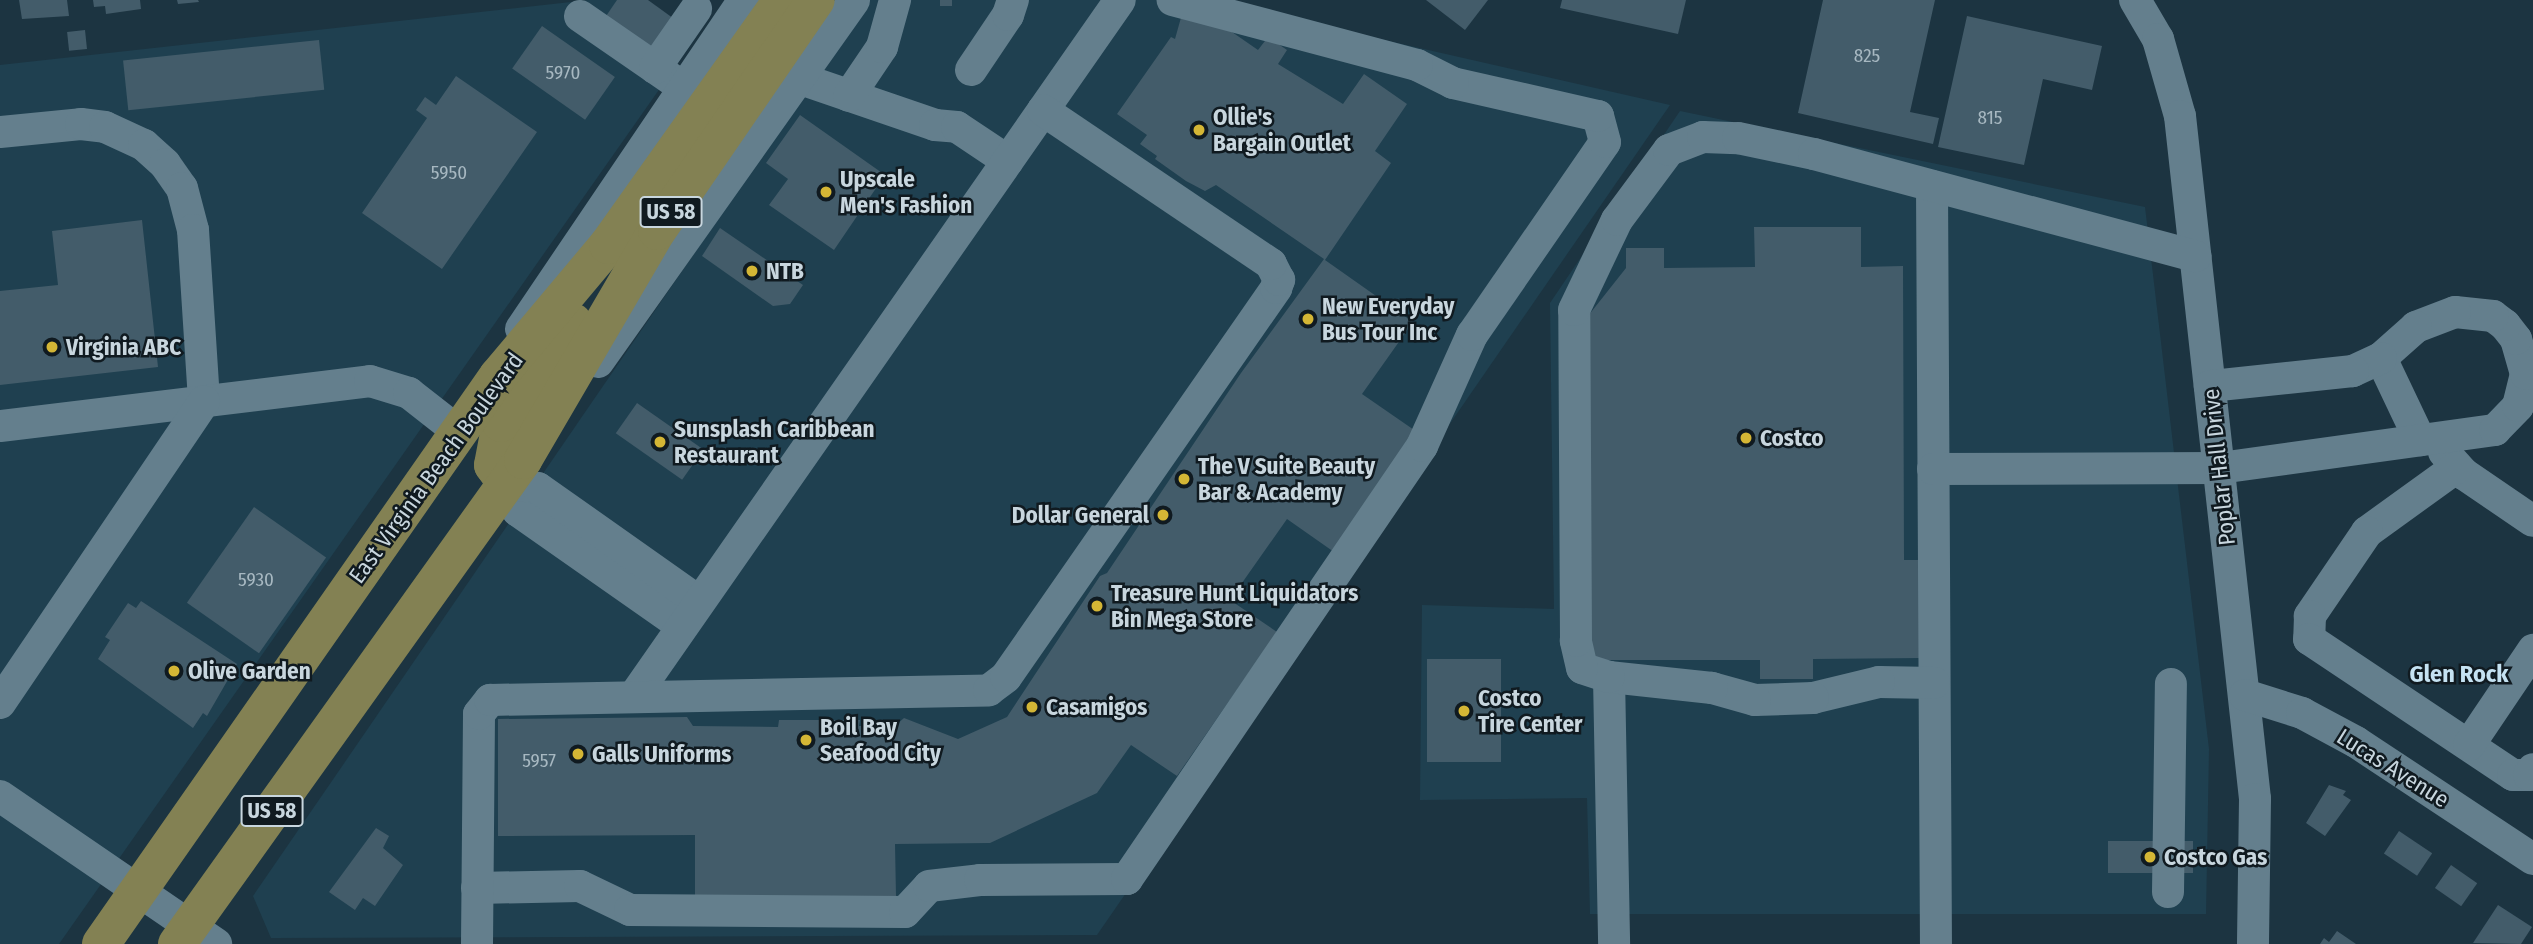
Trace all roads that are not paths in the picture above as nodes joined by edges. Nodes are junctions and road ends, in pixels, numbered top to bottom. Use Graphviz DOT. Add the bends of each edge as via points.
graph roads {
  1 [pos="744,0"];
  2 [pos="782,0"];
  3 [pos="816,0"];
  4 [pos="854,0"];
  5 [pos="895,0"];
  6 [pos="1013,0"];
  7 [pos="1120,0"];
  8 [pos="1173,0"];
  9 [pos="2135,0"];
  10 [pos="689,5"];
  11 [pos="580,16"];
  12 [pos="724,29"];
  13 [pos="655,68"];
  14 [pos="971,70"];
  15 [pos="801,79"];
  16 [pos="683,87"];
  17 [pos="849,96"];
  18 [pos="1043,110"];
  19 [pos="0,132"];
  20 [pos="1008,160"];
  21 [pos="1932,186"];
  22 [pos="632,211"];
  23 [pos="2196,257"];
  24 [pos="2381,358"];
  25 [pos="498,376"];
  26 [pos="2210,386"];
  27 [pos="204,402"];
  28 [pos="0,426"];
  29 [pos="459,432"];
  30 [pos="2428,439"];
  31 [pos="2457,467"];
  32 [pos="2220,468"];
  33 [pos="1933,469"];
  34 [pos="514,472"];
  35 [pos="2533,521"];
  36 [pos="689,613"];
  37 [pos="2533,650"];
  38 [pos="1609,677"];
  39 [pos="1934,682"];
  40 [pos="2171,684"];
  41 [pos="635,695"];
  42 [pos="2245,695"];
  43 [pos="0,703"];
  44 [pos="2469,745"];
  45 [pos="2533,769"];
  46 [pos="8,811"];
  47 [pos="2533,859"];
  48 [pos="477,888"];
  49 [pos="137,892"];
  50 [pos="2168,892"];
  51 [pos="194,939"];
  52 [pos="101,944"];
  53 [pos="477,944"];
  54 [pos="1614,944"];
  55 [pos="1936,944"];
  56 [pos="2253,944"];
  1 -- 12 [label="street"];
  2 -- 22 [label="main road, East Virginia Beach Boulevard / US 58"];
  3 -- 34 [label="main road, US 58" via="657,232"];
  4 -- 15 [label="street"];
  5 -- 17 [label="street" via="882,47"];
  6 -- 14 [label="street"];
  7 -- 18 [label="street"];
  8 -- 48 [label="street" via="1417,65 1453,83 1598,116 1605,142 1472,335 1422,446 1127,878 980,880 929,886 905,912 630,910 580,886"];
  9 -- 23 [label="street, Poplar Hall Drive" via="2171,73"];
  10 -- 12 [label="street"];
  10 -- 13 [label="street"];
  11 -- 13 [label="street"];
  12 -- 16 [label="street"];
  13 -- 16 [label="street"];
  15 -- 17 [label="street"];
  15 -- 34 [label="street"];
  16 -- 25 [label="street" via="526,317"];
  17 -- 20 [label="street" via="935,125 957,127"];
  18 -- 20 [label="street"];
  18 -- 41 [label="street" via="1271,264 1279,280 1006,677 980,693"];
  19 -- 27 [label="street" via="81,124 105,127 144,145 165,164 182,188 193,230"];
  20 -- 36 [label="street"];
  21 -- 23 [label="street"];
  21 -- 33 [label="street"];
  21 -- 38 [label="street" via="1773,145 1703,137 1669,150 1616,220 1574,310 1576,641 1583,668"];
  22 -- 25 [label="main road, East Virginia Beach Boulevard / US 58"];
  22 -- 34 [label="main road" via="617,259 501,424 493,465"];
  23 -- 26 [label="street, Poplar Hall Drive"];
  24 -- 26 [label="street" via="2334,374"];
  24 -- 30 [label="street"];
  24 -- 30 [label="street" via="2416,327 2455,312 2493,317 2516,339 2526,374 2524,393 2509,418 2495,430"];
  25 -- 29 [label="main road, East Virginia Beach Boulevard / US 58"];
  26 -- 32 [label="street, Poplar Hall Drive"];
  27 -- 28 [label="street"];
  27 -- 29 [label="street" via="370,381 409,393"];
  27 -- 43 [label="street"];
  29 -- 49 [label="main road, East Virginia Beach Boulevard / US 58"];
  30 -- 31 [label="street"];
  30 -- 32 [label="street"];
  31 -- 35 [label="street"];
  31 -- 44 [label="street" via="2367,532 2310,616 2309,639"];
  32 -- 33 [label="street"];
  32 -- 42 [label="street, Poplar Hall Drive"];
  33 -- 39 [label="street"];
  34 -- 36 [label="street" via="518,511"];
  34 -- 51 [label="main road, US 58"];
  36 -- 41 [label="street"];
  37 -- 44 [label="street"];
  38 -- 39 [label="street" via="1712,688 1755,700 1813,698 1879,682"];
  38 -- 54 [label="street"];
  39 -- 55 [label="street"];
  40 -- 50 [label="street"];
  41 -- 48 [label="street" via="500,696 483,708 479,714"];
  42 -- 47 [label="street, Lucas Avenue" via="2302,712 2356,742"];
  42 -- 56 [label="street, Poplar Hall Drive" via="2255,799"];
  44 -- 45 [label="street" via="2513,775 2529,775"];
  46 -- 49 [label="street"];
  48 -- 53 [label="street"];
  49 -- 51 [label="street"];
  49 -- 52 [label="main road, East Virginia Beach Boulevard / US 58"];
}
